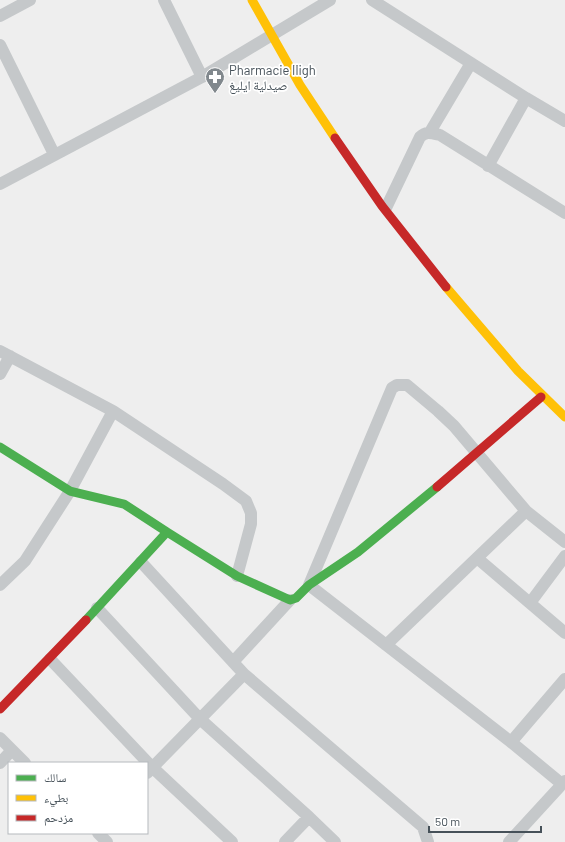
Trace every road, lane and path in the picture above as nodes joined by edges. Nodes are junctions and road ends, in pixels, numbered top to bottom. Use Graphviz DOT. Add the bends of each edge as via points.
graph roads {
  1 [pos="30,0"];
  2 [pos="164,0"];
  3 [pos="252,0"];
  4 [pos="330,0"];
  5 [pos="372,0"];
  6 [pos="0,16"];
  7 [pos="271,37"];
  8 [pos="0,45"];
  9 [pos="471,63"];
  10 [pos="4,65"];
  11 [pos="202,77"];
  12 [pos="526,98"];
  13 [pos="565,121"];
  14 [pos="430,132"];
  15 [pos="54,154"];
  16 [pos="488,166"];
  17 [pos="0,184"];
  18 [pos="386,208"];
  19 [pos="565,213"];
  20 [pos="5,354"];
  21 [pos="0,374"];
  22 [pos="541,397"];
  23 [pos="113,411"];
  24 [pos="565,417"];
  25 [pos="0,447"];
  26 [pos="477,454"];
  27 [pos="70,491"];
  28 [pos="526,511"];
  29 [pos="167,532"];
  30 [pos="565,542"];
  31 [pos="565,556"];
  32 [pos="477,558"];
  33 [pos="141,562"];
  34 [pos="237,576"];
  35 [pos="0,585"];
  36 [pos="309,585"];
  37 [pos="290,600"];
  38 [pos="530,604"];
  39 [pos="97,608"];
  40 [pos="565,633"];
  41 [pos="386,645"];
  42 [pos="50,659"];
  43 [pos="233,662"];
  44 [pos="244,674"];
  45 [pos="565,679"];
  46 [pos="0,709"];
  47 [pos="200,719"];
  48 [pos="0,738"];
  49 [pos="511,742"];
  50 [pos="12,750"];
  51 [pos="24,762"];
  52 [pos="143,762"];
  53 [pos="0,763"];
  54 [pos="150,770"];
  55 [pos="563,782"];
  56 [pos="309,817"];
  57 [pos="99,834"];
  58 [pos="107,842"];
  59 [pos="232,842"];
  60 [pos="285,842"];
  61 [pos="334,842"];
  62 [pos="428,842"];
  63 [pos="509,842"];
  1 -- 6 [label="street"];
  2 -- 11 [label="street"];
  3 -- 7 [label="street"];
  4 -- 7 [label="street"];
  5 -- 9 [label="street"];
  7 -- 11 [label="street"];
  7 -- 18 [label="street" via="306,96"];
  8 -- 10 [label="street"];
  9 -- 12 [label="street"];
  9 -- 14 [label="street"];
  10 -- 15 [label="street"];
  11 -- 15 [label="street"];
  12 -- 13 [label="street"];
  12 -- 16 [label="street"];
  14 -- 16 [label="street"];
  14 -- 18 [label="street" via="420,137"];
  15 -- 17 [label="street"];
  16 -- 19 [label="street"];
  18 -- 22 [label="street" via="440,280"];
  20 -- 21 [label="street"];
  20 -- 23 [label="street"];
  22 -- 24 [label="street"];
  22 -- 26 [label="street"];
  23 -- 27 [label="street"];
  23 -- 34 [label="street" via="246,501 251,513 251,524"];
  25 -- 27 [label="street"];
  26 -- 28 [label="street"];
  26 -- 36 [label="street" via="358,552"];
  26 -- 36 [label="street" via="454,426 411,388 402,384 392,388"];
  27 -- 29 [label="street" via="124,504"];
  27 -- 35 [label="street" via="25,561"];
  28 -- 30 [label="street"];
  28 -- 32 [label="street"];
  29 -- 33 [label="street"];
  29 -- 34 [label="street"];
  31 -- 38 [label="street"];
  32 -- 38 [label="street"];
  32 -- 41 [label="street"];
  33 -- 39 [label="street"];
  33 -- 43 [label="street"];
  34 -- 37 [label="street"];
  36 -- 37 [label="street" via="296,598"];
  36 -- 41 [label="street"];
  37 -- 43 [label="street"];
  38 -- 40 [label="street"];
  39 -- 42 [label="street"];
  39 -- 47 [label="street"];
  41 -- 49 [label="street"];
  42 -- 46 [label="street"];
  42 -- 52 [label="street"];
  43 -- 44 [label="street"];
  44 -- 47 [label="street"];
  44 -- 62 [label="street" via="423,827"];
  45 -- 49 [label="street"];
  47 -- 54 [label="street"];
  47 -- 56 [label="street"];
  48 -- 50 [label="street"];
  49 -- 55 [label="street"];
  50 -- 51 [label="street"];
  50 -- 53 [label="street"];
  54 -- 59 [label="street"];
  55 -- 63 [label="street"];
  56 -- 60 [label="street"];
  56 -- 61 [label="street"];
  57 -- 58 [label="street"];
}
